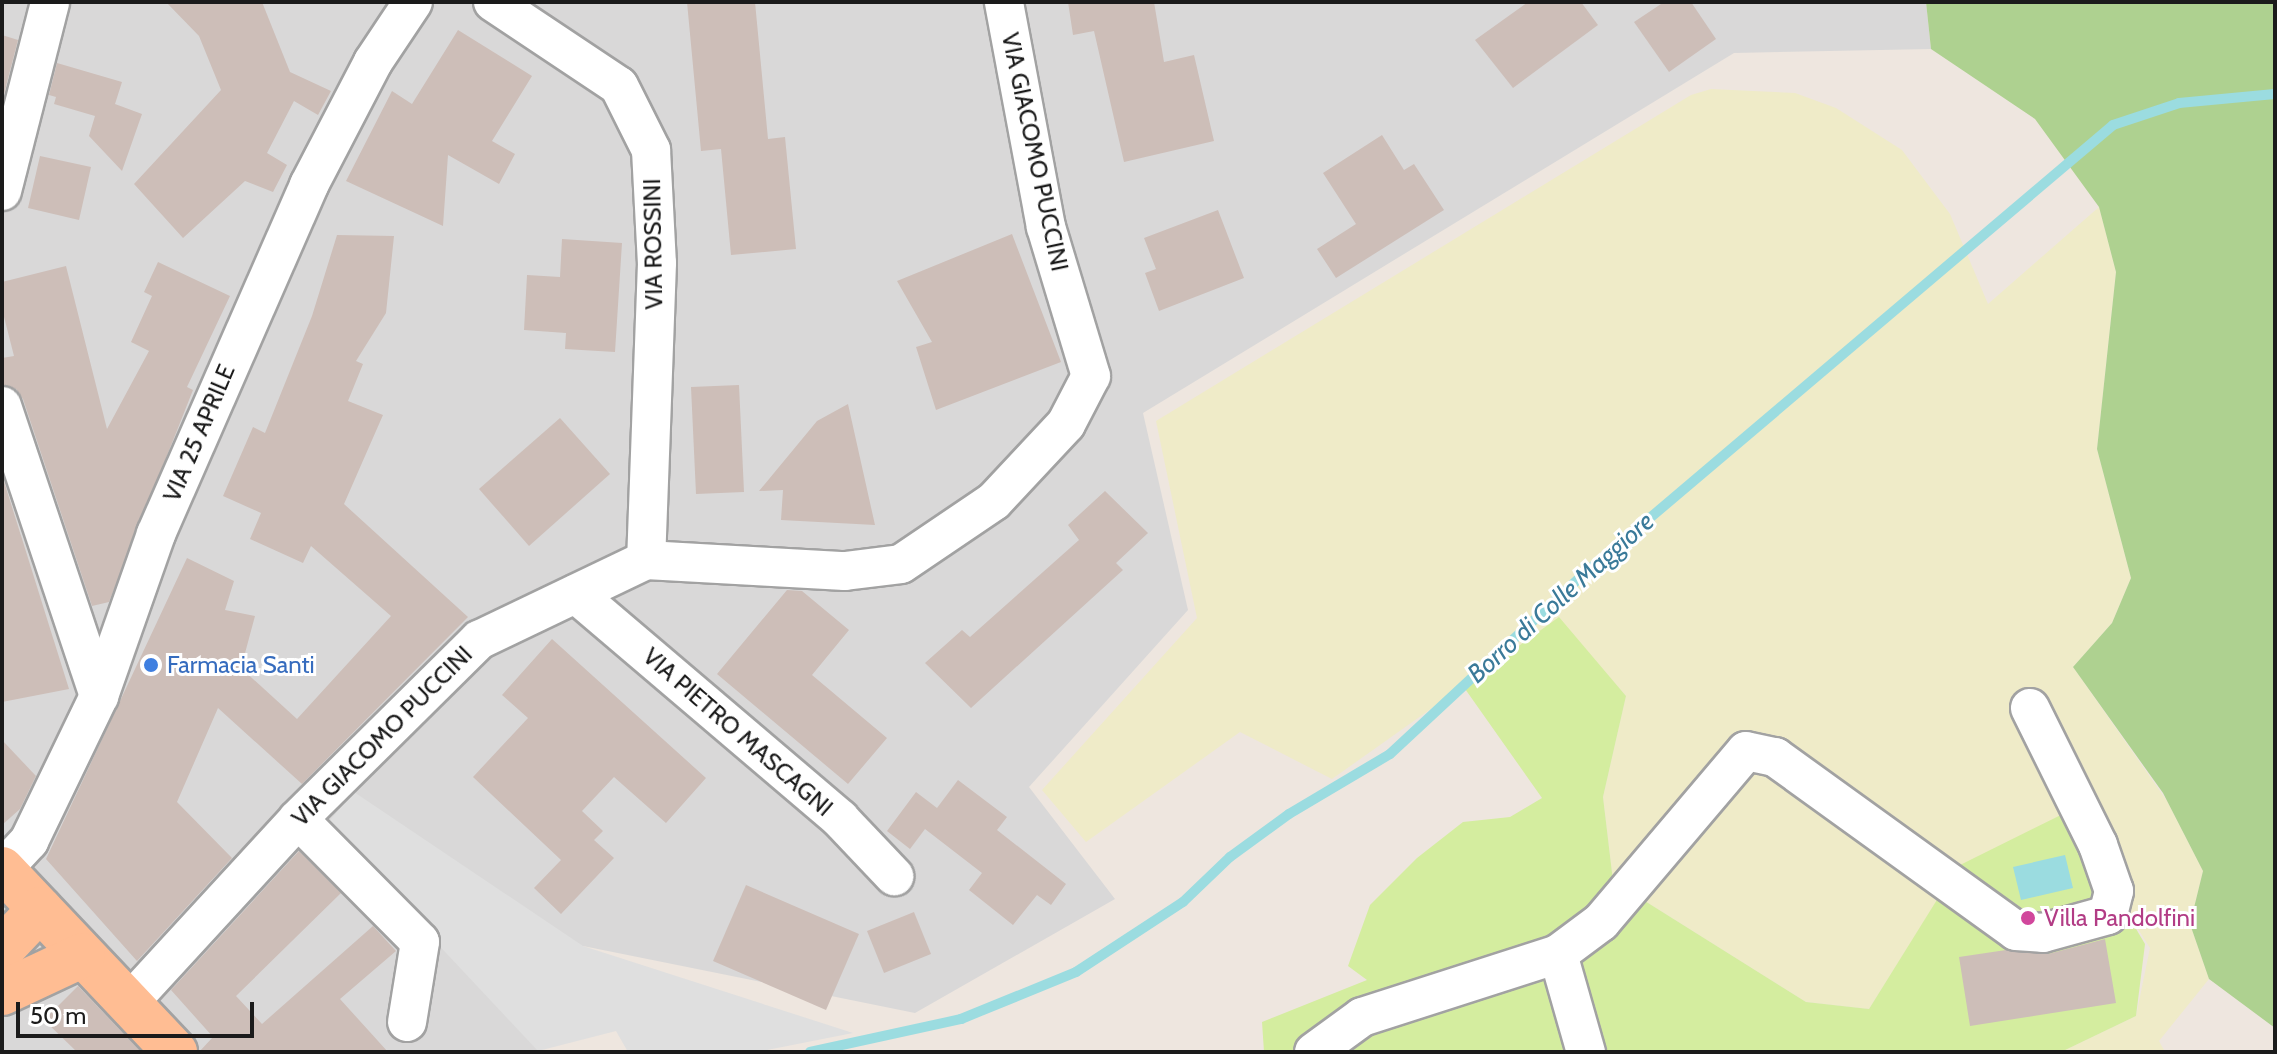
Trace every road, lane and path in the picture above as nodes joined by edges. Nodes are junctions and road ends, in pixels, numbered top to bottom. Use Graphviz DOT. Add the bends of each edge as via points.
graph roads {
  1 [pos="50,2"];
  2 [pos="413,2"];
  3 [pos="493,2"];
  4 [pos="1004,2"];
  5 [pos="2,191"];
  6 [pos="2,406"];
  7 [pos="646,560"];
  8 [pos="576,594"];
  9 [pos="99,696"];
  10 [pos="2030,708"];
  11 [pos="298,819"];
  12 [pos="2,870"];
  13 [pos="894,876"];
  14 [pos="40,909"];
  15 [pos="2,949"];
  16 [pos="1558,954"];
  17 [pos="83,955"];
  18 [pos="2,993"];
  19 [pos="128,1004"];
  20 [pos="407,1022"];
  21 [pos="175,1052"];
  22 [pos="1314,1052"];
  23 [pos="1586,1052"];
  1 -- 5 [label="street"];
  2 -- 9 [label="street, VIA 25 APRILE" via="373,62 251,312 156,534"];
  3 -- 7 [label="street, VIA ROSSINI" via="619,86 651,150 657,263"];
  4 -- 7 [label="street, VIA GIACOMO PUCCINI" via="1046,227 1091,376 1066,424 994,501 901,564 845,571"];
  6 -- 9 [label="street"];
  7 -- 8 [label="street, VIA GIACOMO PUCCINI"];
  8 -- 11 [label="street, VIA GIACOMO PUCCINI" via="479,640"];
  8 -- 13 [label="street, VIA PIETRO MASCAGNI" via="840,819"];
  9 -- 12 [label="street, VIA 25 APRILE" via="29,841"];
  10 -- 16 [label="street" via="2098,845 2114,891 2108,915 2043,933 2016,931 1775,757 1746,751 1601,922"];
  11 -- 19 [label="street, VIA GIACOMO PUCCINI"];
  11 -- 20 [label="street" via="420,942"];
  12 -- 14 [label="main road"];
  14 -- 15 [label="main road"];
  14 -- 17 [label="main road"];
  16 -- 22 [label="street" via="1362,1017"];
  16 -- 23 [label="street"];
  17 -- 18 [label="main road"];
  17 -- 19 [label="main road"];
  19 -- 21 [label="main road"];
}
